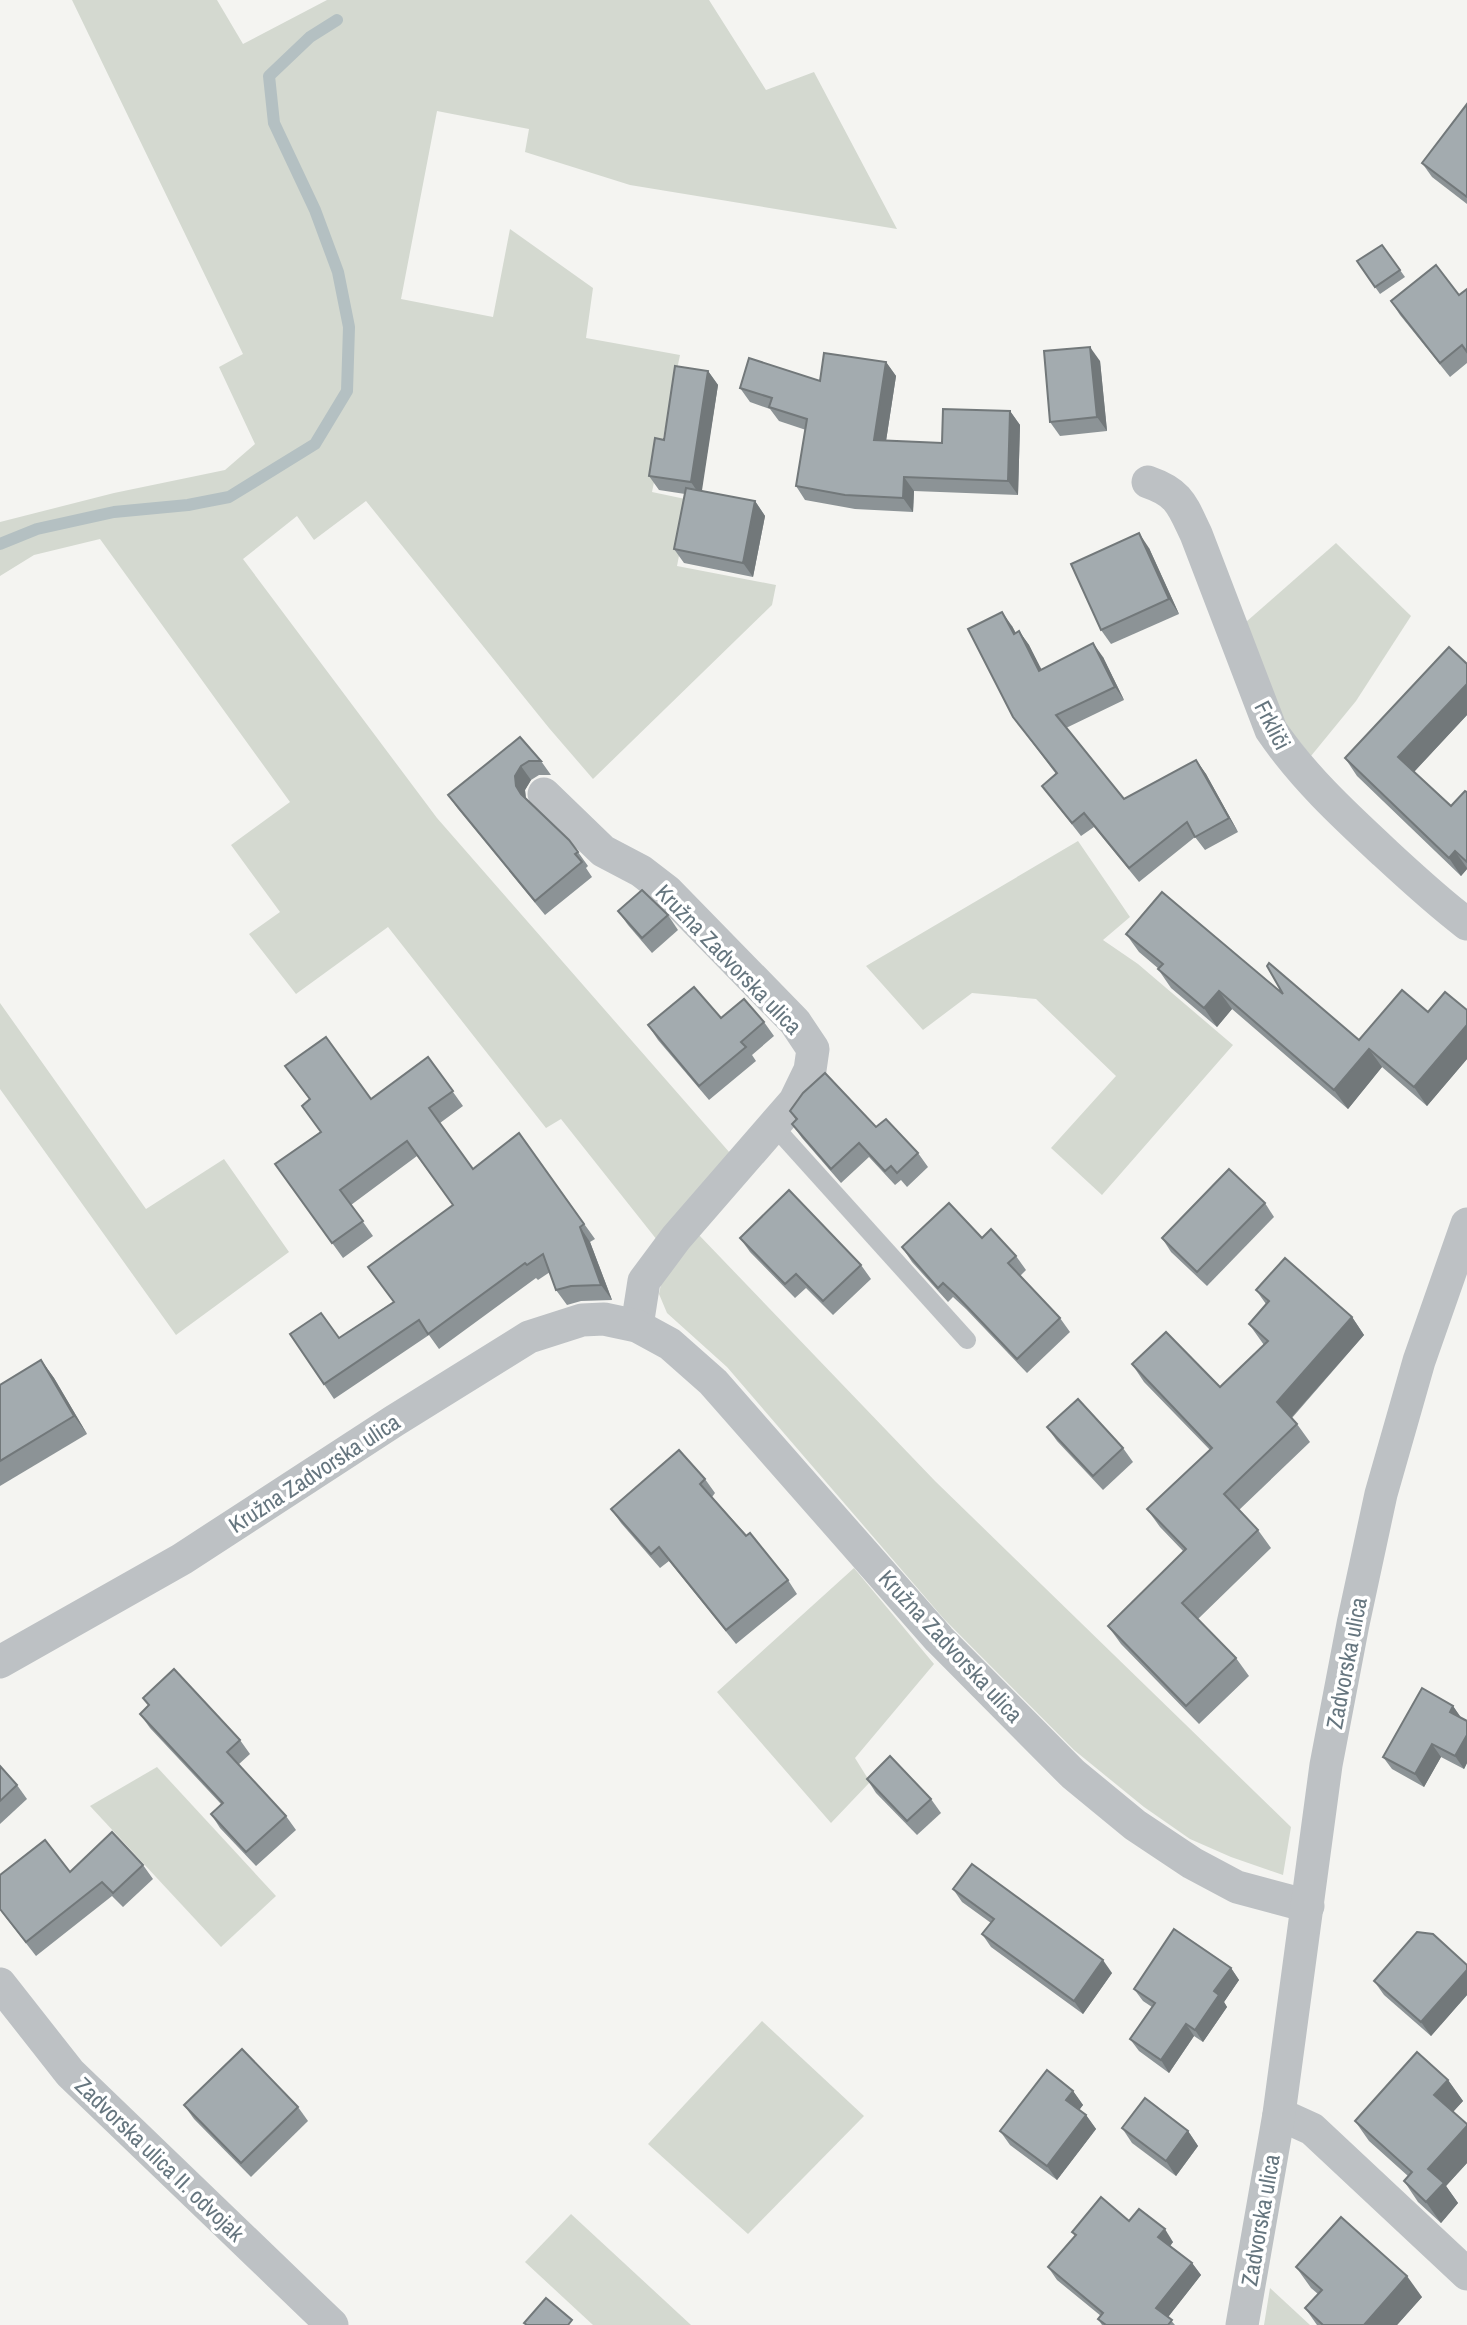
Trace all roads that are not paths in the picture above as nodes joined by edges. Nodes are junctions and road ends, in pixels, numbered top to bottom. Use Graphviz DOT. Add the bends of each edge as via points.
graph roads {
  1 [pos="1148,482"];
  2 [pos="544,794"];
  3 [pos="1467,924"];
  4 [pos="773,1125"];
  5 [pos="1467,1224"];
  6 [pos="637,1326"];
  7 [pos="968,1340"];
  8 [pos="0,1662"];
  9 [pos="1308,1906"];
  10 [pos="0,1984"];
  11 [pos="1279,2114"];
  12 [pos="1467,2274"];
  13 [pos="332,2325"];
  14 [pos="1242,2325"];
  1 -- 3 [label="street, Frkliči" via="1167,488 1181,503 1271,730 1289,757 1331,803"];
  2 -- 4 [label="street, Kružna Zadvorska ulica" via="603,850 641,870 667,891 795,1022 813,1049 810,1070 795,1101"];
  4 -- 6 [label="street, Kružna Zadvorska ulica" via="644,1281"];
  4 -- 7 [label="lane"];
  5 -- 9 [label="street, Zadvorska ulica" via="1419,1361 1381,1494 1326,1765"];
  6 -- 8 [label="street, Kružna Zadvorska ulica" via="582,1320 529,1337 182,1559"];
  6 -- 9 [label="street, Kružna Zadvorska ulica" via="670,1344 713,1382 939,1639 1073,1774 1135,1825 1192,1863 1237,1886"];
  9 -- 11 [label="street, Zadvorska ulica"];
  10 -- 13 [label="street, Zadvorska ulica II. odvojak" via="71,2073"];
  11 -- 12 [label="street" via="1312,2129"];
  11 -- 14 [label="street, Zadvorska ulica"];
}
